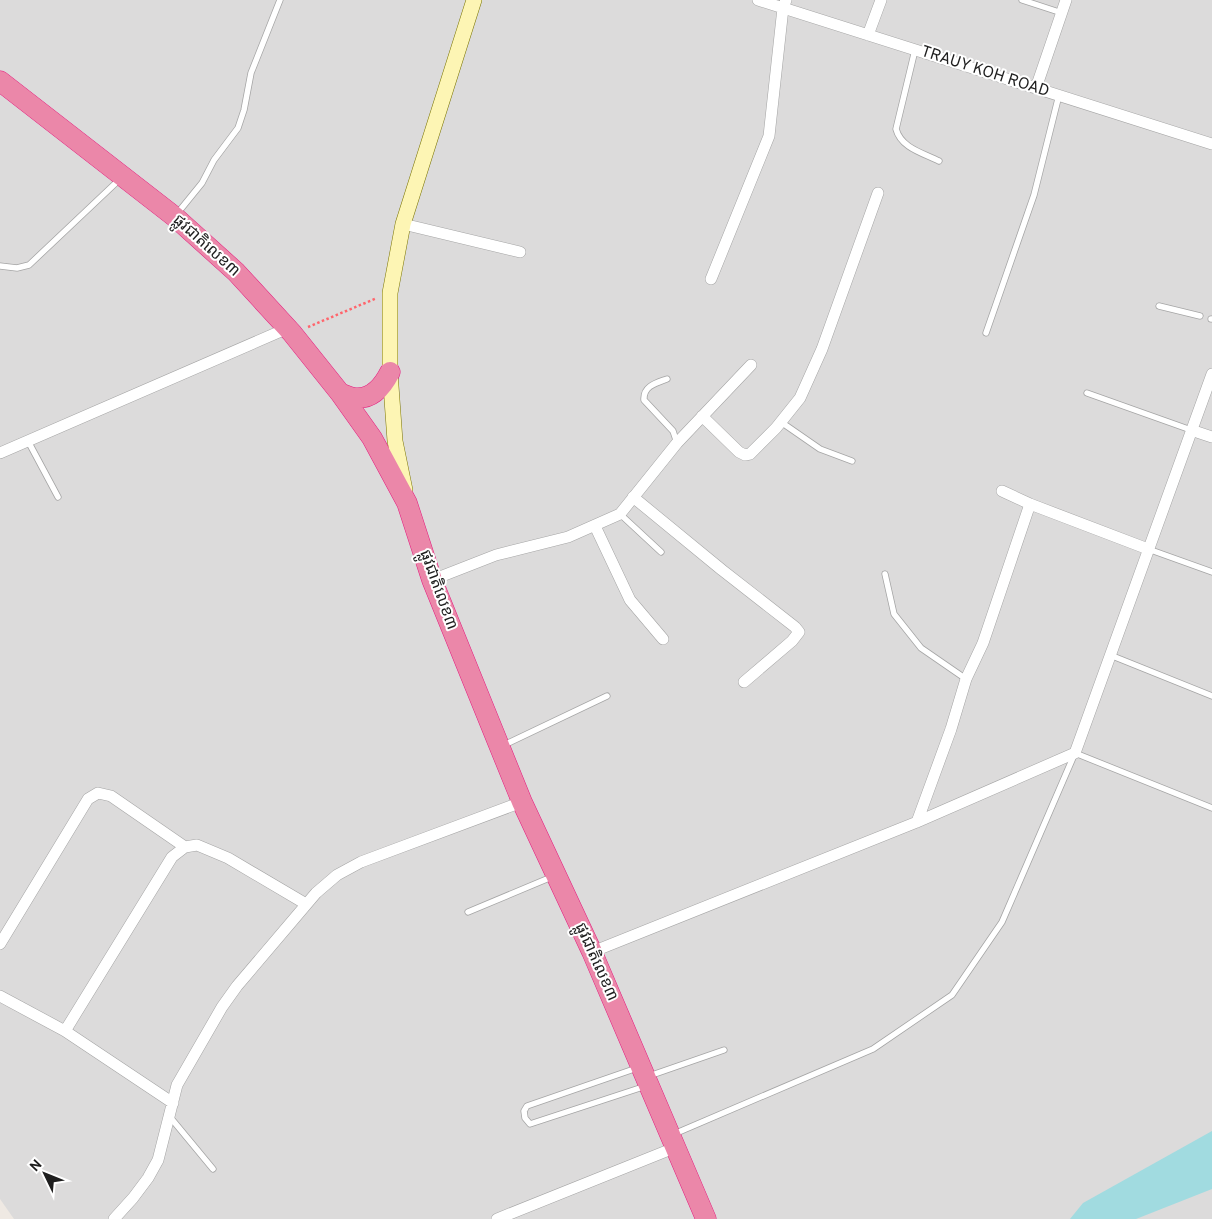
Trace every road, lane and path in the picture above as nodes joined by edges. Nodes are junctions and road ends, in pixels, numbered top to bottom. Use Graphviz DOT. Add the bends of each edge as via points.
graph roads {
  1 [pos="280,0"];
  2 [pos="474,0"];
  3 [pos="758,0"];
  4 [pos="880,0"];
  5 [pos="1022,0"];
  6 [pos="1066,0"];
  7 [pos="785,4"];
  8 [pos="1062,13"];
  9 [pos="868,35"];
  10 [pos="915,50"];
  11 [pos="1,86"];
  12 [pos="1036,88"];
  13 [pos="1059,95"];
  14 [pos="1212,144"];
  15 [pos="939,161"];
  16 [pos="123,176"];
  17 [pos="878,193"];
  18 [pos="175,217"];
  19 [pos="404,224"];
  20 [pos="520,252"];
  21 [pos="0,266"];
  22 [pos="711,279"];
  23 [pos="390,293"];
  24 [pos="1159,306"];
  25 [pos="1200,316"];
  26 [pos="290,331"];
  27 [pos="986,333"];
  28 [pos="751,365"];
  29 [pos="390,372"];
  30 [pos="1212,374"];
  31 [pos="667,379"];
  32 [pos="340,393"];
  33 [pos="1087,393"];
  34 [pos="702,416"];
  35 [pos="781,422"];
  36 [pos="1191,430"];
  37 [pos="1212,437"];
  38 [pos="28,441"];
  39 [pos="678,443"];
  40 [pos="2,449"];
  41 [pos="852,460"];
  42 [pos="1002,491"];
  43 [pos="58,497"];
  44 [pos="633,497"];
  45 [pos="407,503"];
  46 [pos="1030,504"];
  47 [pos="620,514"];
  48 [pos="595,526"];
  49 [pos="1148,549"];
  50 [pos="662,552"];
  51 [pos="1212,572"];
  52 [pos="885,574"];
  53 [pos="432,580"];
  54 [pos="663,639"];
  55 [pos="1110,655"];
  56 [pos="966,679"];
  57 [pos="744,682"];
  58 [pos="608,696"];
  59 [pos="1212,696"];
  60 [pos="500,747"];
  61 [pos="1075,753"];
  62 [pos="522,802"];
  63 [pos="1212,808"];
  64 [pos="917,822"];
  65 [pos="185,847"];
  66 [pos="556,875"];
  67 [pos="306,904"];
  68 [pos="468,912"];
  69 [pos="0,944"];
  70 [pos="592,952"];
  71 [pos="0,996"];
  72 [pos="65,1032"];
  73 [pos="724,1050"];
  74 [pos="644,1077"];
  75 [pos="173,1102"];
  76 [pos="170,1117"];
  77 [pos="672,1142"];
  78 [pos="213,1168"];
  79 [pos="114,1219"];
  80 [pos="497,1219"];
  81 [pos="706,1219"];
  1 -- 18 [label="lane" via="251,73 238,128"];
  2 -- 19 [label="street"];
  3 -- 7 [label="street, TRAUY KOH ROAD"];
  4 -- 9 [label="street"];
  5 -- 8 [label="lane"];
  6 -- 8 [label="street"];
  7 -- 9 [label="street, TRAUY KOH ROAD"];
  7 -- 22 [label="street" via="768,136"];
  8 -- 12 [label="street"];
  9 -- 10 [label="street, TRAUY KOH ROAD"];
  10 -- 12 [label="street, TRAUY KOH ROAD"];
  10 -- 15 [label="lane" via="896,129 898,137 907,146"];
  11 -- 16 [label="highway, ផ្លូវជាតិលេខ៣"];
  12 -- 13 [label="street, TRAUY KOH ROAD"];
  13 -- 14 [label="street, TRAUY KOH ROAD"];
  13 -- 27 [label="lane" via="1034,195"];
  16 -- 18 [label="highway, ផ្លូវជាតិលេខ៣"];
  16 -- 21 [label="lane" via="29,265 17,268"];
  17 -- 35 [label="street" via="822,349 800,398"];
  18 -- 26 [label="highway, ផ្លូវជាតិលេខ៣" via="236,272"];
  19 -- 20 [label="street"];
  19 -- 23 [label="street"];
  23 -- 26 [label="path"];
  23 -- 29 [label="street"];
  24 -- 25 [label="lane"];
  26 -- 32 [label="highway, ផ្លូវជាតិលេខ៣"];
  26 -- 38 [label="street"];
  28 -- 34 [label="street"];
  29 -- 32 [label="highway" via="381,388 370,396 355,399"];
  29 -- 45 [label="street" via="395,441"];
  30 -- 36 [label="street"];
  31 -- 39 [label="lane" via="649,386 644,400 673,432"];
  32 -- 45 [label="highway, ផ្លូវជាតិលេខ៣" via="372,438"];
  33 -- 36 [label="lane"];
  34 -- 35 [label="street" via="744,455 750,454"];
  34 -- 39 [label="street"];
  35 -- 41 [label="lane" via="820,449"];
  36 -- 37 [label="street"];
  36 -- 49 [label="street"];
  38 -- 40 [label="street"];
  38 -- 43 [label="lane"];
  39 -- 44 [label="street"];
  42 -- 46 [label="street"];
  44 -- 47 [label="street"];
  44 -- 57 [label="street" via="799,632"];
  45 -- 53 [label="highway, ផ្លូវជាតិលេខ៣"];
  46 -- 49 [label="street"];
  46 -- 56 [label="street" via="983,643"];
  47 -- 48 [label="street"];
  47 -- 50 [label="lane"];
  48 -- 53 [label="street" via="568,537 496,555"];
  48 -- 54 [label="street" via="630,600"];
  49 -- 51 [label="lane"];
  49 -- 55 [label="street"];
  52 -- 56 [label="lane" via="894,614 921,648"];
  53 -- 60 [label="highway, ផ្លូវជាតិលេខ៣"];
  55 -- 59 [label="lane"];
  55 -- 61 [label="street"];
  56 -- 64 [label="street"];
  58 -- 60 [label="lane"];
  60 -- 62 [label="highway, ផ្លូវជាតិលេខ៣"];
  61 -- 63 [label="lane"];
  61 -- 64 [label="street"];
  61 -- 77 [label="lane" via="1002,922 952,995 872,1049"];
  62 -- 66 [label="highway, ផ្លូវជាតិលេខ៣"];
  62 -- 67 [label="street" via="361,862 337,875"];
  64 -- 70 [label="street"];
  65 -- 67 [label="street" via="197,845 228,858"];
  65 -- 69 [label="street" via="111,796 98,792 88,799"];
  65 -- 72 [label="street" via="172,857"];
  66 -- 68 [label="lane"];
  66 -- 70 [label="highway, ផ្លូវជាតិលេខ៣"];
  67 -- 75 [label="street" via="222,1007 182,1075"];
  70 -- 74 [label="highway, ផ្លូវជាតិលេខ៣"];
  71 -- 72 [label="street"];
  72 -- 75 [label="street"];
  73 -- 74 [label="lane"];
  74 -- 74 [label="lane" via="530,1124 525,1118 527,1106"];
  74 -- 77 [label="highway, ផ្លូវជាតិលេខ៣"];
  75 -- 76 [label="street"];
  76 -- 78 [label="lane"];
  76 -- 79 [label="street" via="158,1160 133,1198"];
  77 -- 80 [label="street"];
  77 -- 81 [label="highway, ផ្លូវជាតិលេខ៣"];
}
